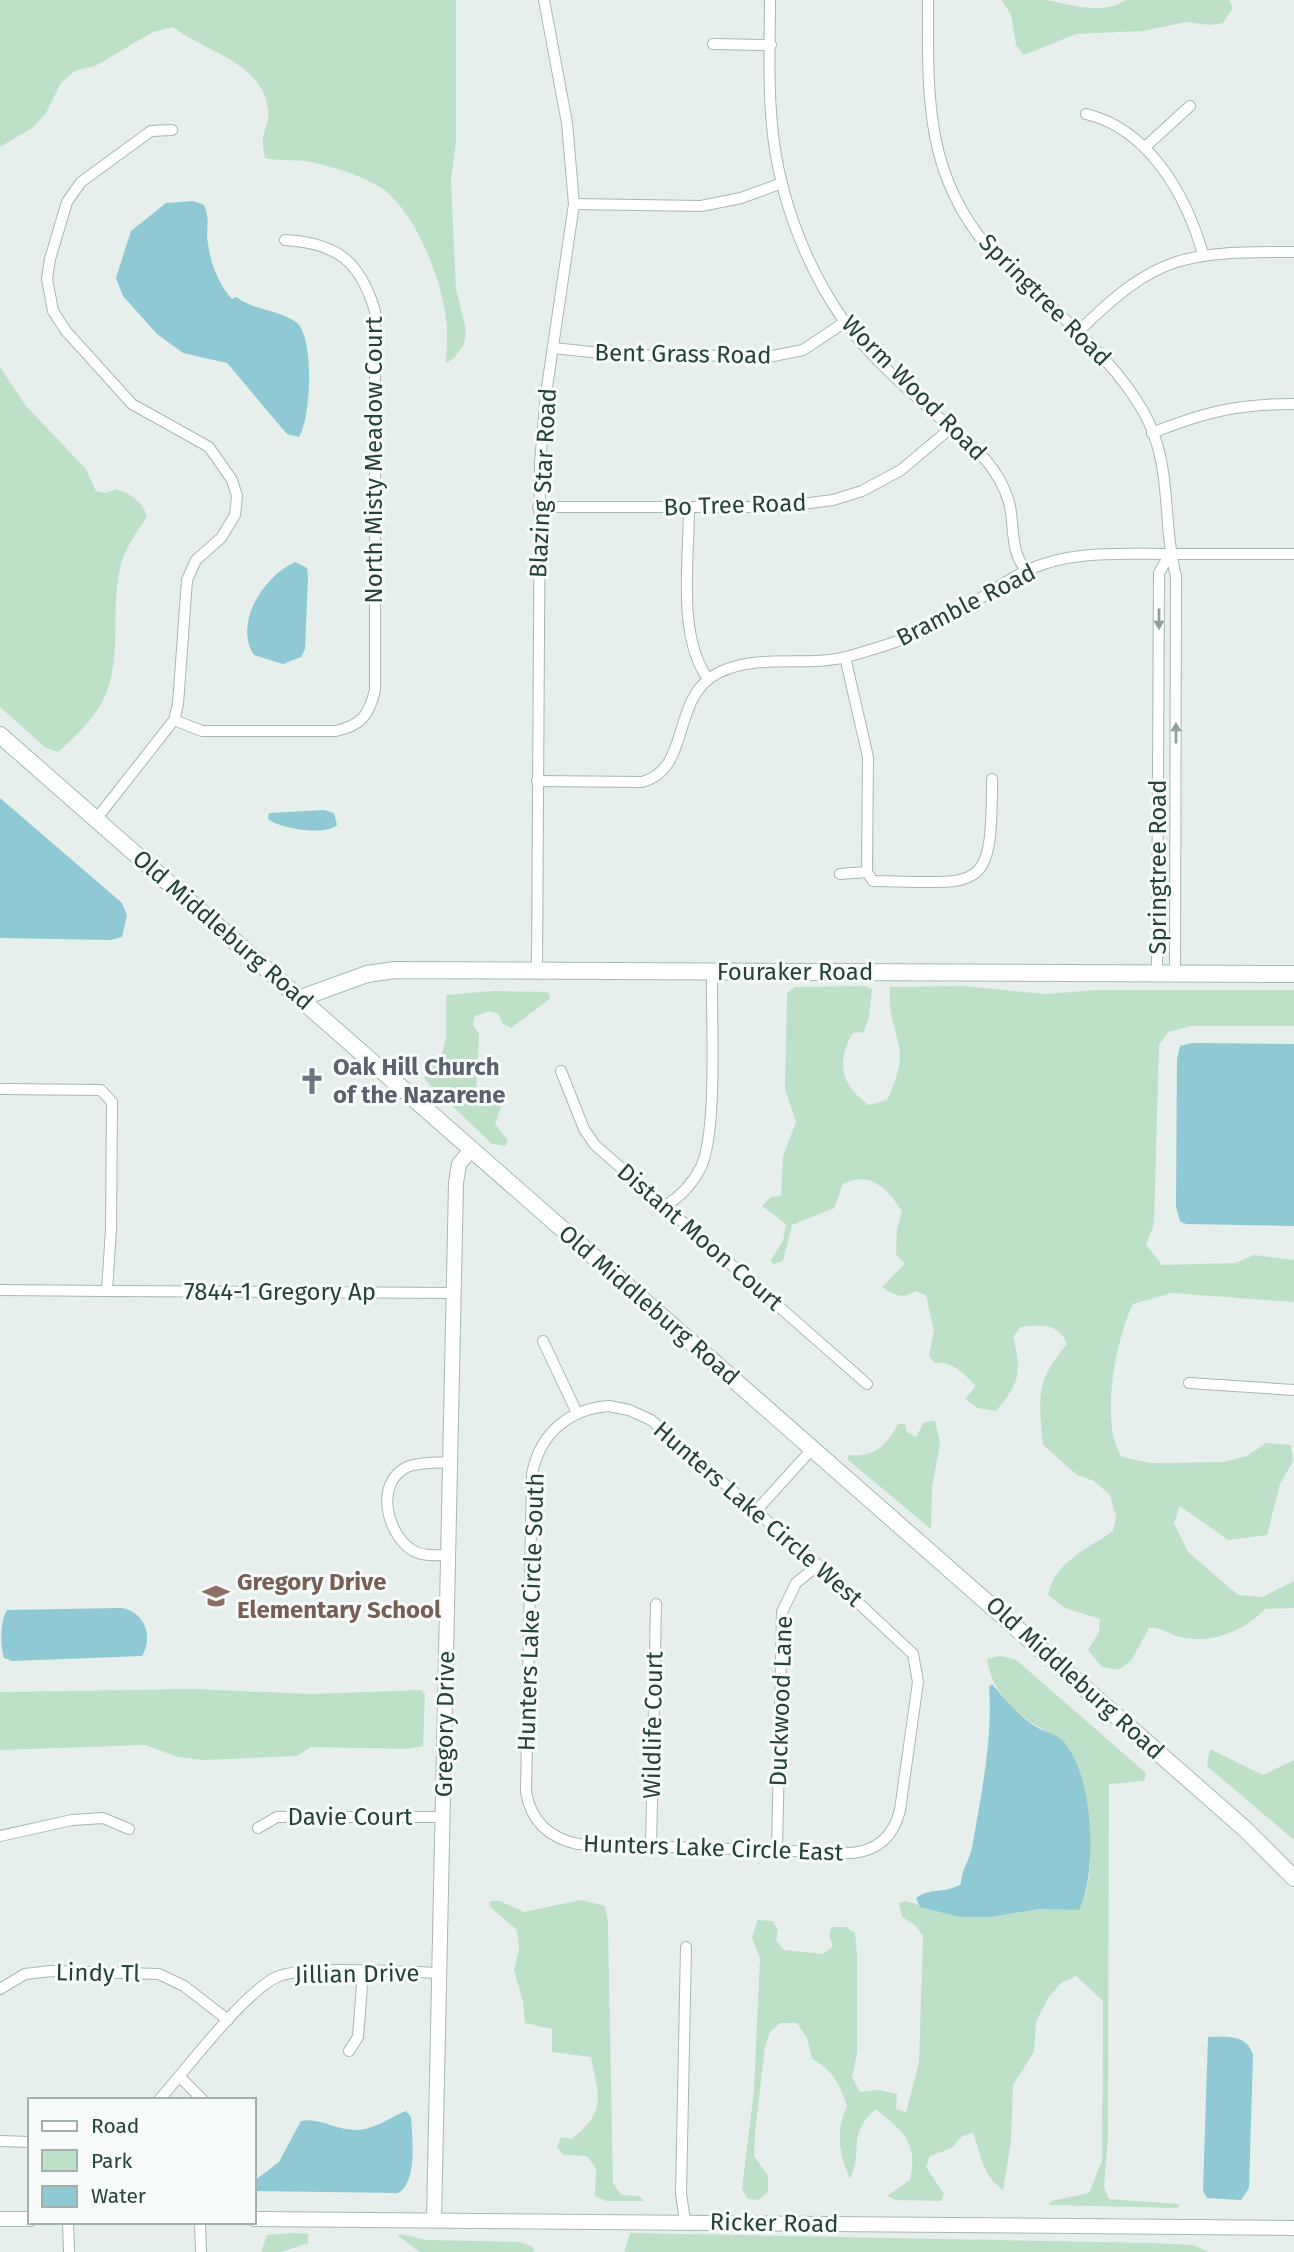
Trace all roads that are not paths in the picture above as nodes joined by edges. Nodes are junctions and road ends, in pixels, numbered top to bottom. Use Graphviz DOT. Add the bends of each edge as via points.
graph roads {
  1 [pos="544,0"];
  2 [pos="771,0"];
  3 [pos="928,0"];
  4 [pos="713,44"];
  5 [pos="771,45"];
  6 [pos="1190,106"];
  7 [pos="1086,114"];
  8 [pos="172,130"];
  9 [pos="1145,147"];
  10 [pos="782,183"];
  11 [pos="574,204"];
  12 [pos="285,240"];
  13 [pos="1294,252"];
  14 [pos="1203,254"];
  15 [pos="845,322"];
  16 [pos="1078,332"];
  17 [pos="553,348"];
  18 [pos="1294,404"];
  19 [pos="951,427"];
  20 [pos="1152,433"];
  21 [pos="538,507"];
  22 [pos="689,508"];
  23 [pos="1170,554"];
  24 [pos="1294,554"];
  25 [pos="1027,570"];
  26 [pos="845,657"];
  27 [pos="708,679"];
  28 [pos="174,720"];
  29 [pos="0,735"];
  30 [pos="992,779"];
  31 [pos="537,781"];
  32 [pos="97,818"];
  33 [pos="867,872"];
  34 [pos="840,874"];
  35 [pos="537,971"];
  36 [pos="712,972"];
  37 [pos="1157,972"];
  38 [pos="1175,972"];
  39 [pos="1294,974"];
  40 [pos="301,998"];
  41 [pos="561,1071"];
  42 [pos="0,1089"];
  43 [pos="471,1150"];
  44 [pos="665,1206"];
  45 [pos="0,1290"];
  46 [pos="107,1291"];
  47 [pos="453,1293"];
  48 [pos="543,1341"];
  49 [pos="1189,1383"];
  50 [pos="867,1384"];
  51 [pos="1294,1390"];
  52 [pos="577,1413"];
  53 [pos="813,1448"];
  54 [pos="450,1462"];
  55 [pos="756,1511"];
  56 [pos="449,1555"];
  57 [pos="818,1565"];
  58 [pos="656,1604"];
  59 [pos="444,1817"];
  60 [pos="540,1825"];
  61 [pos="258,1828"];
  62 [pos="129,1829"];
  63 [pos="0,1836"];
  64 [pos="888,1837"];
  65 [pos="651,1847"];
  66 [pos="777,1851"];
  67 [pos="1294,1878"];
  68 [pos="686,1947"];
  69 [pos="363,1972"];
  70 [pos="440,1973"];
  71 [pos="0,1989"];
  72 [pos="228,2020"];
  73 [pos="349,2051"];
  74 [pos="180,2077"];
  75 [pos="161,2098"];
  76 [pos="201,2098"];
  77 [pos="0,2141"];
  78 [pos="28,2142"];
  79 [pos="0,2219"];
  80 [pos="28,2219"];
  81 [pos="256,2219"];
  82 [pos="435,2220"];
  83 [pos="679,2221"];
  84 [pos="68,2224"];
  85 [pos="200,2224"];
  86 [pos="1294,2228"];
  87 [pos="69,2252"];
  88 [pos="201,2252"];
  1 -- 11 [label="street, Blazing Star Road" via="567,123"];
  2 -- 5 [label="street, Worm Wood Road"];
  3 -- 16 [label="street, Springtree Road" via="930,109 948,185 986,244"];
  4 -- 5 [label="street"];
  5 -- 10 [label="street, Worm Wood Road" via="771,112"];
  6 -- 9 [label="street"];
  7 -- 9 [label="street" via="1108,119"];
  8 -- 28 [label="street" via="151,131 81,182 67,202 47,279 53,311 75,340 132,404 209,447 224,465 237,496 229,528 196,560 187,580"];
  9 -- 14 [label="street" via="1181,200"];
  10 -- 11 [label="street" via="741,198 701,205"];
  10 -- 15 [label="street, Worm Wood Road" via="808,257"];
  11 -- 17 [label="street, Blazing Star Road"];
  12 -- 28 [label="street, North Misty Meadow Court" via="316,242 345,258 368,288 375,311 375,690 365,720 337,731 202,731"];
  13 -- 14 [label="street"];
  14 -- 16 [label="street" via="1143,275"];
  15 -- 17 [label="street, Bent Grass Road" via="803,350 773,356 620,355"];
  15 -- 19 [label="street, Worm Wood Road"];
  16 -- 20 [label="street, Springtree Road" via="1129,387"];
  17 -- 21 [label="street, Blazing Star Road"];
  18 -- 20 [label="street" via="1225,408"];
  19 -- 22 [label="street, Bo Tree Road" via="901,470 833,500 779,508"];
  19 -- 25 [label="street, Worm Wood Road" via="985,458 1003,484 1014,542"];
  20 -- 23 [label="street, Springtree Road" via="1166,480"];
  21 -- 22 [label="street, Bo Tree Road"];
  21 -- 31 [label="street, Blazing Star Road"];
  22 -- 27 [label="street" via="689,632 699,667"];
  23 -- 24 [label="street, Bramble Road"];
  23 -- 25 [label="street, Bramble Road" via="1095,554"];
  23 -- 37 [label="street, Springtree Road, one-way" via="1159,573"];
  38 -- 23 [label="street, Springtree Road, one-way" via="1176,576"];
  25 -- 26 [label="street, Bramble Road" via="940,623"];
  26 -- 27 [label="street, Bramble Road" via="746,664"];
  26 -- 33 [label="street" via="868,757"];
  27 -- 31 [label="street" via="689,701 669,765 652,779"];
  28 -- 32 [label="street"];
  29 -- 32 [label="main road, Old Middleburg Road"];
  30 -- 33 [label="street" via="992,837 988,859 976,874 954,882 873,881"];
  31 -- 35 [label="street, Blazing Star Road"];
  32 -- 40 [label="main road, Old Middleburg Road"];
  33 -- 34 [label="street"];
  35 -- 36 [label="main road, Fouraker Road"];
  35 -- 40 [label="main road, Fouraker Road" via="395,970 367,974"];
  36 -- 37 [label="main road, Fouraker Road"];
  36 -- 44 [label="street" via="708,1148 695,1178"];
  37 -- 38 [label="main road, Fouraker Road"];
  38 -- 39 [label="main road, Fouraker Road"];
  40 -- 43 [label="main road, Old Middleburg Road"];
  41 -- 44 [label="street, Distant Moon Court" via="590,1139"];
  42 -- 46 [label="street" via="101,1090 109,1096"];
  43 -- 47 [label="street, Gregory Drive" via="459,1164 456,1183"];
  43 -- 53 [label="main road, Old Middleburg Road"];
  44 -- 50 [label="street, Distant Moon Court"];
  45 -- 46 [label="street, 7844-1 Gregory Ap"];
  46 -- 47 [label="street, 7844-1 Gregory Ap"];
  47 -- 54 [label="street, Gregory Drive"];
  48 -- 52 [label="street"];
  49 -- 51 [label="street"];
  52 -- 55 [label="street, Hunters Lake Circle West" via="609,1406 641,1414"];
  52 -- 60 [label="street, Hunters Lake Circle South" via="541,1445 532,1474 526,1792"];
  53 -- 55 [label="street"];
  53 -- 67 [label="main road, Old Middleburg Road" via="1245,1829"];
  54 -- 56 [label="street, Gregory Drive"];
  54 -- 56 [label="street" via="408,1467 388,1493 388,1518 410,1549 424,1556"];
  55 -- 57 [label="street, Hunters Lake Circle West"];
  56 -- 59 [label="street, Gregory Drive"];
  57 -- 64 [label="street, Hunters Lake Circle West" via="901,1640 916,1664 918,1682 900,1810"];
  57 -- 66 [label="street, Duckwood Lane" via="796,1583 782,1612"];
  58 -- 65 [label="street, Wildlife Court"];
  59 -- 61 [label="street, Davie Court" via="277,1817"];
  59 -- 70 [label="street, Gregory Drive"];
  60 -- 65 [label="street, Hunters Lake Circle East" via="563,1841"];
  62 -- 63 [label="street" via="103,1818"];
  64 -- 66 [label="street, Hunters Lake Circle East" via="863,1852"];
  65 -- 66 [label="street, Hunters Lake Circle East"];
  68 -- 83 [label="street"];
  69 -- 70 [label="street, Jillian Drive"];
  69 -- 72 [label="street, Jillian Drive" via="279,1976"];
  69 -- 73 [label="street" via="358,2037"];
  70 -- 82 [label="street, Gregory Drive"];
  71 -- 72 [label="street, Lindy Tl" via="25,1974 51,1971 159,1974 184,1986"];
  72 -- 74 [label="street, Jillian Drive"];
  74 -- 75 [label="street, Jillian Drive"];
  74 -- 76 [label="street"];
  77 -- 78 [label="street"];
  79 -- 80 [label="street"];
  81 -- 82 [label="street, Ricker Road"];
  82 -- 83 [label="street, Ricker Road"];
  83 -- 86 [label="street, Ricker Road"];
  84 -- 87 [label="street"];
  85 -- 88 [label="street"];
}
